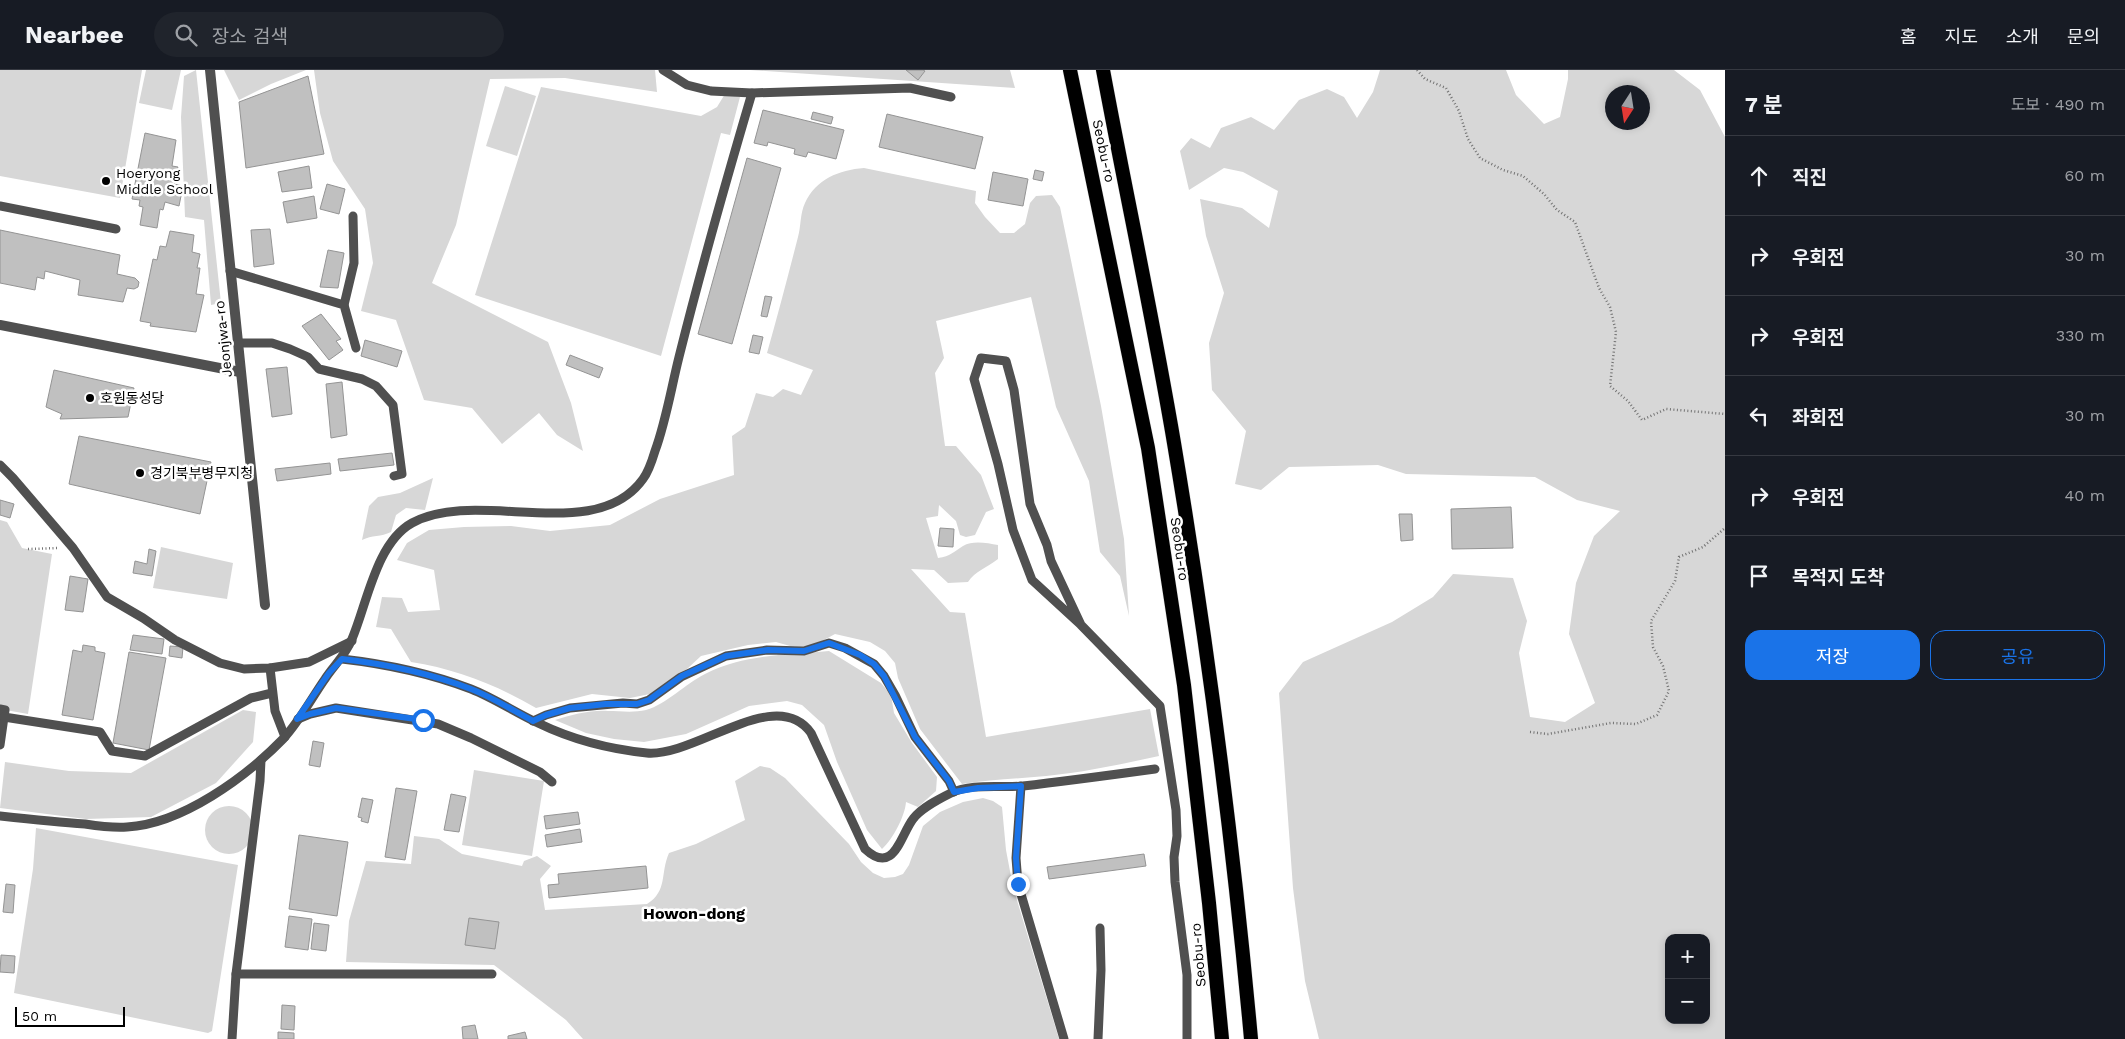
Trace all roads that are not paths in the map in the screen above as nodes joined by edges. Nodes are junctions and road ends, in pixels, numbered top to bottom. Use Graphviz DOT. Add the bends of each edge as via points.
graph roads {
  1 [pos="210,70"];
  2 [pos="663,70"];
  3 [pos="1070,70"];
  4 [pos="1103,70"];
  5 [pos="752,93"];
  6 [pos="951,97"];
  7 [pos="0,206"];
  8 [pos="352,216"];
  9 [pos="116,229"];
  10 [pos="230,271"];
  11 [pos="344,305"];
  12 [pos="0,325"];
  13 [pos="237,343"];
  14 [pos="356,348"];
  15 [pos="240,372"];
  16 [pos="0,465"];
  17 [pos="394,476"];
  18 [pos="265,605"];
  19 [pos="1081,625"];
  20 [pos="352,641"];
  21 [pos="342,659"];
  22 [pos="270,668"];
  23 [pos="272,693"];
  24 [pos="2,713"];
  25 [pos="297,719"];
  26 [pos="533,721"];
  27 [pos="285,737"];
  28 [pos="0,745"];
  29 [pos="261,760"];
  30 [pos="1155,770"];
  31 [pos="552,782"];
  32 [pos="1021,786"];
  33 [pos="954,792"];
  34 [pos="0,816"];
  35 [pos="1100,928"];
  36 [pos="236,974"];
  37 [pos="492,974"];
  38 [pos="232,1039"];
  39 [pos="1064,1039"];
  40 [pos="1098,1039"];
  41 [pos="1187,1039"];
  42 [pos="1222,1039"];
  43 [pos="1250,1039"];
  1 -- 10 [label="street, Jeonjwa-ro"];
  2 -- 5 [label="lane" via="700,90"];
  3 -- 42 [label="highway, Seobu-ro" via="1152,468 1185,695"];
  4 -- 43 [label="highway, Seobu-ro" via="1166,396 1191,551 1237,898"];
  5 -- 6 [label="lane" via="910,88"];
  5 -- 20 [label="lane" via="706,252 663,428 645,478 624,497 595,509 563,514 468,510 412,523 394,536 382,558"];
  7 -- 9 [label="lane"];
  8 -- 11 [label="lane" via="354,263"];
  10 -- 11 [label="lane"];
  10 -- 13 [label="street, Jeonjwa-ro"];
  11 -- 14 [label="lane"];
  12 -- 15 [label="street"];
  13 -- 15 [label="street, Jeonjwa-ro"];
  13 -- 17 [label="lane" via="272,343 308,356 319,369 362,379 376,386 394,405 402,474"];
  15 -- 18 [label="street, Jeonjwa-ro"];
  16 -- 22 [label="lane" via="73,548 107,597 175,640 220,663 244,669"];
  19 -- 19 [label="lane" via="1051,561 1030,504 1014,390 1006,362 981,358 974,379 1013,530 1032,580"];
  19 -- 41 [label="lane" via="1160,706 1176,810 1175,882 1187,975"];
  20 -- 21 [label="lane"];
  20 -- 22 [label="lane" via="309,662"];
  21 -- 25 [label="lane"];
  21 -- 26 [label="lane" via="380,664 472,689"];
  22 -- 23 [label="lane"];
  23 -- 24 [label="lane" via="250,698 144,756 112,751 100,732"];
  23 -- 27 [label="lane"];
  24 -- 28 [label="lane"];
  25 -- 27 [label="lane"];
  25 -- 31 [label="lane" via="336,708 438,724 540,772"];
  26 -- 33 [label="lane" via="570,708 637,704 649,700 682,676 726,656 775,650 804,651 829,643 874,664 884,676 915,737"];
  26 -- 33 [label="lane" via="589,744 652,753 673,751 751,719 789,716 805,724 811,733 865,849 871,855 884,858 896,850 913,819"];
  27 -- 29 [label="lane"];
  29 -- 34 [label="lane" via="232,784 196,804 147,824 126,828"];
  29 -- 36 [label="lane"];
  30 -- 32 [label="lane"];
  32 -- 33 [label="lane"];
  32 -- 39 [label="lane" via="1016,858 1018,884"];
  35 -- 40 [label="lane"];
  36 -- 37 [label="lane"];
  36 -- 38 [label="lane"];
}
